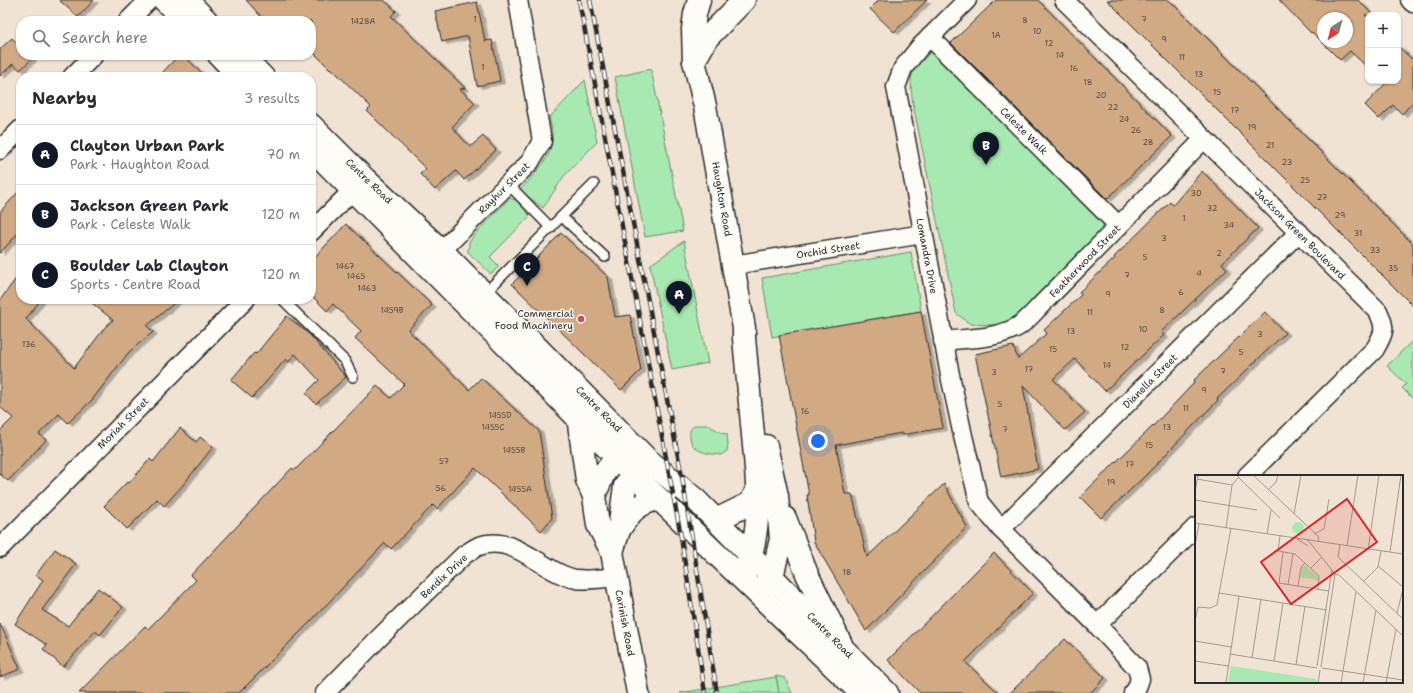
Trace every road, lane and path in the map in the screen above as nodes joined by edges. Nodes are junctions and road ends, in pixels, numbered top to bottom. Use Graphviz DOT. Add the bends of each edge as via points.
graph roads {
  1 [pos="148,0"];
  2 [pos="164,0"];
  3 [pos="187,0"];
  4 [pos="518,0"];
  5 [pos="699,0"];
  6 [pos="967,0"];
  7 [pos="1064,0"];
  8 [pos="1410,0"];
  9 [pos="738,2"];
  10 [pos="1413,3"];
  11 [pos="133,16"];
  12 [pos="180,16"];
  13 [pos="202,16"];
  14 [pos="930,38"];
  15 [pos="89,60"];
  16 [pos="224,60"];
  17 [pos="246,60"];
  18 [pos="694,61"];
  19 [pos="77,72"];
  20 [pos="235,72"];
  21 [pos="258,72"];
  22 [pos="316,129"];
  23 [pos="16,134"];
  24 [pos="1204,139"];
  25 [pos="0,150"];
  26 [pos="316,153"];
  27 [pos="508,184"];
  28 [pos="594,184"];
  29 [pos="352,190"];
  30 [pos="562,217"];
  31 [pos="1119,226"];
  32 [pos="316,227"];
  33 [pos="551,228"];
  34 [pos="1299,232"];
  35 [pos="923,234"];
  36 [pos="435,257"];
  37 [pos="605,257"];
  38 [pos="733,265"];
  39 [pos="484,294"];
  40 [pos="241,304"];
  41 [pos="287,304"];
  42 [pos="944,341"];
  43 [pos="353,377"];
  44 [pos="578,417"];
  45 [pos="617,457"];
  46 [pos="638,460"];
  47 [pos="1248,475"];
  48 [pos="767,492"];
  49 [pos="594,496"];
  50 [pos="658,499"];
  51 [pos="716,520"];
  52 [pos="1195,528"];
  53 [pos="1001,529"];
  54 [pos="619,530"];
  55 [pos="0,548"];
  56 [pos="612,552"];
  57 [pos="752,555"];
  58 [pos="616,577"];
  59 [pos="772,577"];
  60 [pos="742,578"];
  61 [pos="758,594"];
  62 [pos="1097,625"];
  63 [pos="842,647"];
  64 [pos="325,693"];
  65 [pos="638,693"];
  66 [pos="861,693"];
  67 [pos="887,693"];
  68 [pos="1133,693"];
  1 -- 11 [label="street"];
  2 -- 12 [label="main road"];
  3 -- 13 [label="main road"];
  4 -- 27 [label="street, Rayhur Street" via="542,141 530,162"];
  5 -- 18 [label="main road, Haughton Road" via="693,29"];
  6 -- 14 [label="street, Lomandra Drive"];
  7 -- 24 [label="street, Jackson Green Boulevard"];
  8 -- 10 [label="street"];
  9 -- 18 [label="main road" via="707,38"];
  14 -- 31 [label="street, Celeste Walk"];
  14 -- 35 [label="street, Lomandra Drive" via="918,48 903,68 896,87"];
  15 -- 19 [label="street"];
  16 -- 20 [label="main road"];
  17 -- 21 [label="main road"];
  18 -- 38 [label="main road, Haughton Road" via="705,106"];
  22 -- 36 [label="main road, Centre Road"];
  23 -- 25 [label="street"];
  24 -- 31 [label="street, Featherwood Street"];
  24 -- 34 [label="street, Jackson Green Boulevard"];
  26 -- 29 [label="main road, Centre Road"];
  27 -- 33 [label="lane"];
  27 -- 36 [label="street, Rayhur Street"];
  28 -- 30 [label="lane"];
  29 -- 32 [label="street"];
  29 -- 36 [label="main road, Centre Road"];
  30 -- 33 [label="lane"];
  30 -- 37 [label="lane"];
  31 -- 42 [label="street, Featherwood Street" via="1019,325 1003,333"];
  33 -- 39 [label="lane"];
  34 -- 47 [label="street, Jackson Green Boulevard" via="1378,311 1384,324 1382,337 1376,348"];
  34 -- 53 [label="street, Dianella Street"];
  35 -- 38 [label="street, Orchid Street"];
  35 -- 42 [label="street, Lomandra Drive"];
  36 -- 39 [label="main road, Centre Road"];
  36 -- 44 [label="main road, Centre Road"];
  38 -- 48 [label="main road, Haughton Road"];
  39 -- 46 [label="main road, Centre Road"];
  40 -- 55 [label="street, Moriah Street"];
  41 -- 43 [label="lane" via="345,361"];
  42 -- 53 [label="street, Lomandra Drive" via="979,502"];
  44 -- 45 [label="main road, Centre Road"];
  44 -- 49 [label="main road, Carinish Road" via="587,480"];
  45 -- 46 [label="main road"];
  45 -- 49 [label="main road" via="604,473"];
  46 -- 50 [label="main road, Centre Road"];
  46 -- 51 [label="main road, Centre Road" via="696,500"];
  46 -- 54 [label="main road, Carinish Road" via="625,486"];
  48 -- 51 [label="main road" via="739,510"];
  48 -- 57 [label="main road, Haughton Road" via="757,523"];
  48 -- 59 [label="main road, Haughton Road" via="781,539"];
  48 -- 63 [label="main road"];
  49 -- 56 [label="main road, Carinish Road" via="598,525"];
  50 -- 54 [label="main road" via="644,502 628,515"];
  50 -- 60 [label="main road, Centre Road"];
  51 -- 57 [label="main road, Centre Road"];
  52 -- 62 [label="street"];
  53 -- 62 [label="street, Lomandra Drive"];
  54 -- 56 [label="main road, Carinish Road"];
  56 -- 58 [label="main road, Carinish Road"];
  57 -- 59 [label="main road, Centre Road"];
  57 -- 60 [label="main road, Haughton Road"];
  58 -- 64 [label="street, Bendix Drive" via="576,579 555,572 516,549 497,544 479,546 465,554"];
  58 -- 65 [label="main road, Carinish Road"];
  59 -- 61 [label="main road, Haughton Road"];
  59 -- 63 [label="main road, Centre Road"];
  60 -- 61 [label="main road, Centre Road"];
  61 -- 66 [label="main road, Centre Road"];
  62 -- 68 [label="street, Lomandra Drive" via="1137,668 1140,679"];
  63 -- 67 [label="main road, Centre Road"];
}
